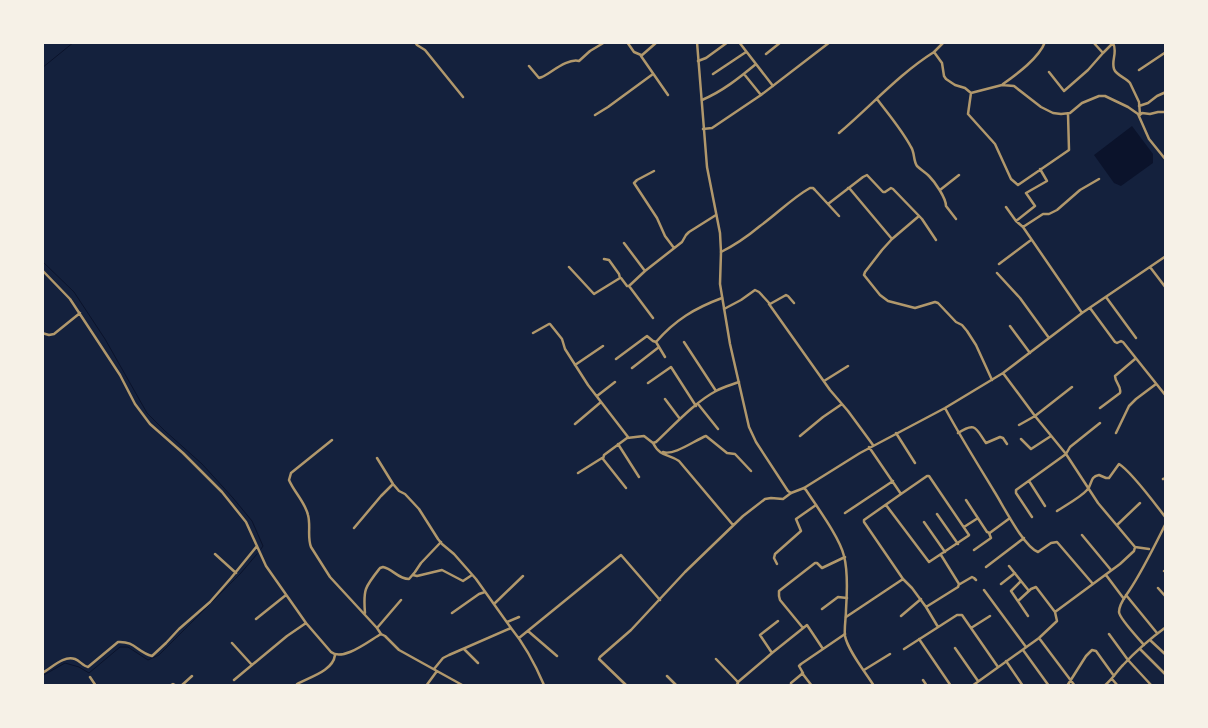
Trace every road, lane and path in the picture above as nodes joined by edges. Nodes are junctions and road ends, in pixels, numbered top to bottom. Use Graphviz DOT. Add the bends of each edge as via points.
graph roads {
  1 [pos="415,42"];
  2 [pos="605,42"];
  3 [pos="627,42"];
  4 [pos="657,42"];
  5 [pos="697,42"];
  6 [pos="728,42"];
  7 [pos="739,42"];
  8 [pos="781,42"];
  9 [pos="830,42"];
  10 [pos="944,42"];
  11 [pos="1044,42"];
  12 [pos="1094,42"];
  13 [pos="1113,43"];
  14 [pos="824,44"];
  15 [pos="746,52"];
  16 [pos="934,52"];
  17 [pos="1103,52"];
  18 [pos="1166,52"];
  19 [pos="766,54"];
  20 [pos="641,55"];
  21 [pos="698,62"];
  22 [pos="756,64"];
  23 [pos="529,66"];
  24 [pos="1139,70"];
  25 [pos="1049,72"];
  26 [pos="653,74"];
  27 [pos="714,74"];
  28 [pos="744,74"];
  29 [pos="1002,85"];
  30 [pos="774,86"];
  31 [pos="1166,92"];
  32 [pos="971,93"];
  33 [pos="668,95"];
  34 [pos="761,95"];
  35 [pos="463,97"];
  36 [pos="877,99"];
  37 [pos="700,100"];
  38 [pos="1139,106"];
  39 [pos="1166,112"];
  40 [pos="1068,114"];
  41 [pos="595,115"];
  42 [pos="1139,115"];
  43 [pos="703,129"];
  44 [pos="839,132"];
  45 [pos="1166,160"];
  46 [pos="1040,169"];
  47 [pos="654,171"];
  48 [pos="959,176"];
  49 [pos="1099,179"];
  50 [pos="850,188"];
  51 [pos="940,190"];
  52 [pos="828,204"];
  53 [pos="1006,207"];
  54 [pos="716,215"];
  55 [pos="839,216"];
  56 [pos="919,216"];
  57 [pos="956,219"];
  58 [pos="1016,221"];
  59 [pos="1023,227"];
  60 [pos="892,239"];
  61 [pos="936,240"];
  62 [pos="1031,240"];
  63 [pos="624,243"];
  64 [pos="674,248"];
  65 [pos="721,252"];
  66 [pos="1166,256"];
  67 [pos="604,259"];
  68 [pos="999,264"];
  69 [pos="1150,266"];
  70 [pos="569,267"];
  71 [pos="42,270"];
  72 [pos="645,271"];
  73 [pos="997,273"];
  74 [pos="620,278"];
  75 [pos="629,286"];
  76 [pos="1166,288"];
  77 [pos="1106,297"];
  78 [pos="722,298"];
  79 [pos="794,303"];
  80 [pos="769,304"];
  81 [pos="1090,308"];
  82 [pos="724,309"];
  83 [pos="80,313"];
  84 [pos="1082,313"];
  85 [pos="652,318"];
  86 [pos="1010,326"];
  87 [pos="42,333"];
  88 [pos="533,333"];
  89 [pos="1049,338"];
  90 [pos="1136,338"];
  91 [pos="656,342"];
  92 [pos="684,342"];
  93 [pos="603,346"];
  94 [pos="659,347"];
  95 [pos="1030,353"];
  96 [pos="665,357"];
  97 [pos="616,359"];
  98 [pos="1135,359"];
  99 [pos="575,365"];
  100 [pos="848,366"];
  101 [pos="632,368"];
  102 [pos="1004,373"];
  103 [pos="992,380"];
  104 [pos="824,381"];
  105 [pos="615,382"];
  106 [pos="739,382"];
  107 [pos="648,383"];
  108 [pos="1156,384"];
  109 [pos="1072,387"];
  110 [pos="716,391"];
  111 [pos="596,396"];
  112 [pos="1166,396"];
  113 [pos="665,399"];
  114 [pos="601,402"];
  115 [pos="842,404"];
  116 [pos="697,405"];
  117 [pos="944,408"];
  118 [pos="1100,408"];
  119 [pos="1035,416"];
  120 [pos="680,419"];
  121 [pos="1100,423"];
  122 [pos="575,424"];
  123 [pos="1019,425"];
  124 [pos="718,429"];
  125 [pos="896,433"];
  126 [pos="958,433"];
  127 [pos="1116,433"];
  128 [pos="800,436"];
  129 [pos="1051,436"];
  130 [pos="628,437"];
  131 [pos="1022,439"];
  132 [pos="332,440"];
  133 [pos="653,443"];
  134 [pos="618,444"];
  135 [pos="1007,444"];
  136 [pos="873,445"];
  137 [pos="655,447"];
  138 [pos="870,447"];
  139 [pos="1066,454"];
  140 [pos="378,458"];
  141 [pos="602,458"];
  142 [pos="915,463"];
  143 [pos="751,470"];
  144 [pos="578,472"];
  145 [pos="639,477"];
  146 [pos="892,481"];
  147 [pos="1030,481"];
  148 [pos="393,484"];
  149 [pos="626,488"];
  150 [pos="804,488"];
  151 [pos="1088,489"];
  152 [pos="791,493"];
  153 [pos="901,494"];
  154 [pos="966,500"];
  155 [pos="1140,503"];
  156 [pos="816,505"];
  157 [pos="886,505"];
  158 [pos="1045,506"];
  159 [pos="1057,511"];
  160 [pos="845,513"];
  161 [pos="937,514"];
  162 [pos="1032,517"];
  163 [pos="978,518"];
  164 [pos="1010,518"];
  165 [pos="1166,518"];
  166 [pos="924,522"];
  167 [pos="1166,523"];
  168 [pos="733,525"];
  169 [pos="1117,525"];
  170 [pos="964,527"];
  171 [pos="354,528"];
  172 [pos="990,533"];
  173 [pos="1082,536"];
  174 [pos="1024,538"];
  175 [pos="441,542"];
  176 [pos="958,544"];
  177 [pos="257,546"];
  178 [pos="1135,547"];
  179 [pos="1149,549"];
  180 [pos="974,550"];
  181 [pos="944,552"];
  182 [pos="215,554"];
  183 [pos="940,555"];
  184 [pos="845,557"];
  185 [pos="777,564"];
  186 [pos="1009,566"];
  187 [pos="986,567"];
  188 [pos="1112,570"];
  189 [pos="236,573"];
  190 [pos="1015,573"];
  191 [pos="413,575"];
  192 [pos="472,575"];
  193 [pos="1106,575"];
  194 [pos="524,576"];
  195 [pos="903,579"];
  196 [pos="976,580"];
  197 [pos="1021,581"];
  198 [pos="959,584"];
  199 [pos="1001,584"];
  200 [pos="1093,584"];
  201 [pos="1158,588"];
  202 [pos="984,590"];
  203 [pos="1029,591"];
  204 [pos="485,592"];
  205 [pos="286,595"];
  206 [pos="1126,595"];
  207 [pos="1166,597"];
  208 [pos="847,598"];
  209 [pos="1124,599"];
  210 [pos="401,600"];
  211 [pos="660,600"];
  212 [pos="921,600"];
  213 [pos="1018,601"];
  214 [pos="494,604"];
  215 [pos="926,607"];
  216 [pos="822,609"];
  217 [pos="1055,612"];
  218 [pos="452,613"];
  219 [pos="365,615"];
  220 [pos="901,616"];
  221 [pos="990,616"];
  222 [pos="1028,616"];
  223 [pos="519,617"];
  224 [pos="845,617"];
  225 [pos="256,619"];
  226 [pos="778,621"];
  227 [pos="507,622"];
  228 [pos="306,624"];
  229 [pos="938,627"];
  230 [pos="1166,627"];
  231 [pos="377,628"];
  232 [pos="511,628"];
  233 [pos="803,628"];
  234 [pos="971,628"];
  235 [pos="528,631"];
  236 [pos="381,634"];
  237 [pos="845,634"];
  238 [pos="1109,634"];
  239 [pos="1157,634"];
  240 [pos="519,638"];
  241 [pos="1039,638"];
  242 [pos="919,639"];
  243 [pos="1150,640"];
  244 [pos="232,643"];
  245 [pos="1144,645"];
  246 [pos="1026,647"];
  247 [pos="955,648"];
  248 [pos="464,649"];
  249 [pos="823,649"];
  250 [pos="904,649"];
  251 [pos="1140,649"];
  252 [pos="1023,650"];
  253 [pos="772,653"];
  254 [pos="890,654"];
  255 [pos="335,655"];
  256 [pos="1166,655"];
  257 [pos="556,656"];
  258 [pos="716,659"];
  259 [pos="1128,660"];
  260 [pos="1006,661"];
  261 [pos="478,663"];
  262 [pos="252,666"];
  263 [pos="998,667"];
  264 [pos="435,670"];
  265 [pos="864,670"];
  266 [pos="42,673"];
  267 [pos="802,673"];
  268 [pos="1166,675"];
  269 [pos="192,676"];
  270 [pos="667,676"];
  271 [pos="90,677"];
  272 [pos="1113,677"];
  273 [pos="234,680"];
  274 [pos="923,680"];
  275 [pos="1071,680"];
  276 [pos="978,681"];
  277 [pos="301,682"];
  278 [pos="187,684"];
  279 [pos="297,684"];
  280 [pos="737,684"];
  281 [pos="544,685"];
  282 [pos="96,686"];
  283 [pos="168,686"];
  284 [pos="177,686"];
  285 [pos="181,686"];
  286 [pos="304,686"];
  287 [pos="426,686"];
  288 [pos="464,686"];
  289 [pos="627,686"];
  290 [pos="676,686"];
  291 [pos="791,686"];
  292 [pos="812,686"];
  293 [pos="874,686"];
  294 [pos="927,686"];
  295 [pos="951,686"];
  296 [pos="972,686"];
  297 [pos="1023,686"];
  298 [pos="1049,686"];
  299 [pos="1067,686"];
  300 [pos="1075,686"];
  301 [pos="1104,686"];
  302 [pos="1118,686"];
  303 [pos="1152,686"];
  1 -- 35 [label="street"];
  2 -- 23 [label="street" via="579,61 569,61 542,78 537,77"];
  3 -- 20 [label="street" via="634,52"];
  4 -- 20 [label="street"];
  5 -- 21 [label="street"];
  6 -- 21 [label="street"];
  7 -- 15 [label="street"];
  8 -- 19 [label="street"];
  9 -- 14 [label="street"];
  10 -- 16 [label="street"];
  11 -- 29 [label="street" via="1029,63"];
  12 -- 17 [label="street"];
  13 -- 17 [label="street"];
  13 -- 38 [label="street" via="1116,49 1114,69 1129,81"];
  14 -- 30 [label="street"];
  15 -- 22 [label="street"];
  15 -- 27 [label="street"];
  16 -- 32 [label="street" via="944,66 945,78"];
  16 -- 36 [label="street"];
  17 -- 25 [label="street" via="1064,91"];
  18 -- 24 [label="street"];
  20 -- 26 [label="street"];
  21 -- 37 [label="street"];
  22 -- 28 [label="street"];
  22 -- 30 [label="street"];
  26 -- 33 [label="street"];
  26 -- 41 [label="street"];
  28 -- 34 [label="street"];
  28 -- 37 [label="street" via="726,88"];
  29 -- 32 [label="street"];
  29 -- 40 [label="street" via="1014,86 1053,113"];
  30 -- 34 [label="street"];
  31 -- 38 [label="street"];
  32 -- 46 [label="street" via="968,114 995,144 1011,179 1018,185"];
  34 -- 43 [label="street" via="712,128"];
  36 -- 44 [label="street"];
  36 -- 51 [label="street" via="908,142 918,166"];
  37 -- 43 [label="street"];
  38 -- 42 [label="street"];
  39 -- 42 [label="street"];
  40 -- 42 [label="street" via="1080,104 1101,96"];
  40 -- 46 [label="street" via="1068,150"];
  42 -- 45 [label="street" via="1149,139"];
  43 -- 54 [label="street"];
  46 -- 58 [label="street" via="1047,181 1026,193 1035,206"];
  47 -- 64 [label="street" via="634,183"];
  48 -- 51 [label="street"];
  49 -- 59 [label="street" via="1057,210"];
  50 -- 52 [label="street"];
  50 -- 56 [label="street" via="867,175 883,192 893,189"];
  50 -- 60 [label="street"];
  51 -- 57 [label="street"];
  52 -- 55 [label="street"];
  52 -- 65 [label="street" via="810,188"];
  53 -- 58 [label="street"];
  54 -- 64 [label="street" via="689,232"];
  54 -- 65 [label="street"];
  56 -- 60 [label="street"];
  56 -- 61 [label="street"];
  58 -- 59 [label="street"];
  59 -- 62 [label="street"];
  60 -- 103 [label="street" via="864,275 888,301 915,308 938,304 967,331"];
  62 -- 68 [label="street"];
  62 -- 84 [label="street"];
  63 -- 72 [label="street"];
  64 -- 72 [label="street"];
  65 -- 78 [label="street" via="719,279"];
  66 -- 69 [label="street"];
  67 -- 74 [label="street" via="610,260"];
  69 -- 76 [label="street"];
  69 -- 77 [label="street"];
  70 -- 74 [label="street" via="594,294"];
  71 -- 83 [label="street"];
  72 -- 75 [label="street"];
  73 -- 89 [label="street"];
  74 -- 75 [label="street"];
  75 -- 85 [label="street"];
  77 -- 81 [label="street"];
  77 -- 90 [label="street"];
  78 -- 82 [label="street"];
  78 -- 91 [label="street" via="688,314 668,328"];
  79 -- 80 [label="street" via="786,295"];
  80 -- 82 [label="street" via="755,290"];
  80 -- 104 [label="street"];
  81 -- 84 [label="street"];
  81 -- 98 [label="street" via="1115,342 1123,342"];
  82 -- 106 [label="street"];
  83 -- 87 [label="street" via="52,335"];
  83 -- 177 [label="street" via="150,424 222,492 246,522"];
  84 -- 89 [label="street"];
  86 -- 95 [label="street"];
  88 -- 99 [label="street" via="550,324"];
  89 -- 95 [label="street"];
  91 -- 94 [label="street"];
  91 -- 97 [label="street" via="646,336"];
  92 -- 110 [label="street"];
  93 -- 99 [label="street"];
  94 -- 96 [label="street"];
  94 -- 101 [label="street"];
  95 -- 102 [label="street"];
  98 -- 108 [label="street"];
  98 -- 118 [label="street" via="1115,376 1120,393"];
  99 -- 111 [label="street"];
  100 -- 104 [label="street"];
  102 -- 103 [label="street"];
  102 -- 119 [label="street"];
  103 -- 117 [label="street"];
  104 -- 115 [label="street"];
  105 -- 111 [label="street"];
  106 -- 110 [label="street"];
  106 -- 152 [label="street" via="750,432"];
  107 -- 116 [label="street" via="671,367"];
  108 -- 112 [label="street"];
  108 -- 127 [label="street" via="1129,406"];
  109 -- 119 [label="street"];
  110 -- 116 [label="street"];
  111 -- 114 [label="street"];
  113 -- 120 [label="street"];
  114 -- 122 [label="street"];
  114 -- 130 [label="street"];
  115 -- 128 [label="street"];
  115 -- 136 [label="street"];
  116 -- 120 [label="street"];
  116 -- 124 [label="street"];
  117 -- 125 [label="street"];
  117 -- 126 [label="street"];
  119 -- 123 [label="street"];
  119 -- 129 [label="street"];
  120 -- 133 [label="street"];
  121 -- 139 [label="street"];
  125 -- 136 [label="street"];
  125 -- 142 [label="street"];
  126 -- 135 [label="street" via="974,428 986,443 1000,437"];
  126 -- 164 [label="street"];
  129 -- 131 [label="street" via="1031,449"];
  129 -- 139 [label="street"];
  130 -- 133 [label="street" via="644,436"];
  130 -- 134 [label="street"];
  132 -- 219 [label="street" via="291,473 289,480 308,513 310,547 330,577"];
  133 -- 137 [label="street"];
  134 -- 141 [label="street"];
  134 -- 145 [label="street"];
  136 -- 138 [label="street"];
  137 -- 143 [label="street" via="668,454 706,436 727,453 735,454"];
  137 -- 168 [label="street" via="679,462"];
  138 -- 146 [label="street"];
  138 -- 150 [label="street"];
  139 -- 147 [label="street"];
  139 -- 151 [label="street"];
  140 -- 148 [label="street"];
  141 -- 144 [label="street"];
  141 -- 149 [label="street"];
  146 -- 153 [label="street"];
  146 -- 160 [label="street"];
  147 -- 158 [label="street"];
  147 -- 162 [label="street" via="1016,491"];
  148 -- 171 [label="street"];
  148 -- 175 [label="street" via="417,506"];
  150 -- 152 [label="street"];
  150 -- 156 [label="street"];
  151 -- 159 [label="street"];
  151 -- 165 [label="street" via="1095,476 1109,478 1120,465"];
  151 -- 169 [label="street"];
  152 -- 168 [label="street" via="783,499 765,499"];
  153 -- 157 [label="street"];
  153 -- 170 [label="street" via="930,476"];
  154 -- 163 [label="street"];
  155 -- 169 [label="street"];
  156 -- 184 [label="street"];
  156 -- 185 [label="street" via="796,519 801,531 774,555"];
  157 -- 183 [label="street" via="929,562"];
  157 -- 195 [label="street" via="864,522"];
  161 -- 176 [label="street"];
  163 -- 170 [label="street"];
  163 -- 172 [label="street"];
  164 -- 172 [label="street"];
  164 -- 174 [label="street"];
  166 -- 181 [label="street"];
  167 -- 206 [label="street"];
  168 -- 211 [label="street"];
  169 -- 178 [label="street"];
  170 -- 176 [label="street" via="968,536"];
  172 -- 180 [label="street" via="991,538"];
  173 -- 188 [label="street"];
  174 -- 187 [label="street"];
  174 -- 200 [label="street" via="1038,552 1057,542"];
  175 -- 191 [label="street"];
  175 -- 192 [label="street"];
  176 -- 181 [label="street"];
  177 -- 189 [label="street"];
  177 -- 205 [label="street"];
  178 -- 179 [label="street"];
  178 -- 188 [label="street"];
  181 -- 183 [label="street"];
  182 -- 189 [label="street"];
  183 -- 198 [label="street"];
  184 -- 208 [label="street"];
  184 -- 233 [label="street" via="822,568 815,563 780,592 780,600"];
  186 -- 190 [label="street"];
  188 -- 193 [label="street"];
  189 -- 266 [label="street" via="152,656 129,642 118,642 88,667 70,658"];
  190 -- 197 [label="street"];
  190 -- 199 [label="street"];
  191 -- 192 [label="street" via="442,570 463,580"];
  191 -- 219 [label="street" via="404,579 391,570 380,568 367,584"];
  192 -- 204 [label="street"];
  193 -- 200 [label="street"];
  193 -- 209 [label="street"];
  194 -- 214 [label="street"];
  195 -- 212 [label="street"];
  195 -- 224 [label="street"];
  196 -- 198 [label="street" via="972,577"];
  197 -- 203 [label="street"];
  197 -- 213 [label="street" via="1011,591"];
  198 -- 215 [label="street"];
  200 -- 217 [label="street"];
  201 -- 207 [label="street"];
  202 -- 246 [label="street"];
  203 -- 213 [label="street"];
  203 -- 217 [label="street" via="1037,588"];
  204 -- 214 [label="street"];
  204 -- 218 [label="street"];
  205 -- 225 [label="street"];
  205 -- 228 [label="street"];
  206 -- 209 [label="street"];
  206 -- 239 [label="street"];
  208 -- 216 [label="street" via="838,597"];
  208 -- 224 [label="street"];
  209 -- 245 [label="street" via="1119,609 1120,616"];
  210 -- 231 [label="street"];
  211 -- 235 [label="street" via="621,555"];
  211 -- 289 [label="street" via="600,656 599,659"];
  212 -- 215 [label="street"];
  212 -- 220 [label="street"];
  213 -- 222 [label="street"];
  214 -- 227 [label="street"];
  215 -- 229 [label="street"];
  217 -- 241 [label="street" via="1057,621"];
  219 -- 231 [label="street"];
  221 -- 234 [label="street"];
  223 -- 227 [label="street"];
  224 -- 237 [label="street"];
  226 -- 253 [label="street" via="760,635"];
  227 -- 232 [label="street"];
  228 -- 255 [label="street"];
  228 -- 262 [label="street"];
  229 -- 234 [label="street" via="960,614"];
  229 -- 242 [label="street"];
  230 -- 239 [label="street"];
  231 -- 236 [label="street"];
  232 -- 240 [label="street"];
  232 -- 248 [label="street"];
  233 -- 249 [label="street" via="807,625"];
  233 -- 253 [label="street"];
  234 -- 263 [label="street"];
  235 -- 240 [label="street"];
  235 -- 257 [label="street"];
  236 -- 255 [label="street" via="350,652"];
  236 -- 264 [label="street" via="399,650"];
  237 -- 249 [label="street"];
  237 -- 265 [label="street"];
  238 -- 259 [label="street"];
  239 -- 243 [label="street"];
  240 -- 281 [label="street"];
  241 -- 246 [label="street"];
  241 -- 275 [label="street"];
  242 -- 250 [label="street"];
  242 -- 295 [label="street"];
  243 -- 245 [label="street"];
  243 -- 256 [label="street"];
  244 -- 262 [label="street"];
  245 -- 251 [label="street"];
  246 -- 252 [label="street"];
  247 -- 276 [label="street"];
  248 -- 261 [label="street"];
  248 -- 264 [label="street" via="443,658"];
  249 -- 267 [label="street" via="800,665"];
  251 -- 259 [label="street"];
  251 -- 268 [label="street"];
  252 -- 260 [label="street"];
  252 -- 298 [label="street"];
  253 -- 280 [label="street"];
  254 -- 265 [label="street"];
  255 -- 277 [label="street" via="327,668"];
  258 -- 280 [label="street"];
  259 -- 272 [label="street"];
  259 -- 303 [label="street"];
  260 -- 263 [label="street"];
  260 -- 297 [label="street"];
  262 -- 273 [label="street"];
  263 -- 276 [label="street"];
  264 -- 287 [label="street"];
  264 -- 288 [label="street"];
  265 -- 293 [label="street"];
  267 -- 291 [label="street"];
  267 -- 292 [label="street"];
  269 -- 278 [label="street"];
  270 -- 290 [label="street"];
  271 -- 282 [label="street"];
  272 -- 275 [label="street" via="1096,651 1092,650"];
  272 -- 301 [label="street"];
  272 -- 302 [label="street"];
  274 -- 294 [label="street"];
  275 -- 299 [label="street"];
  275 -- 300 [label="street"];
  276 -- 296 [label="street"];
  277 -- 279 [label="street"];
  277 -- 286 [label="street"];
  278 -- 285 [label="street"];
  283 -- 284 [label="street"];
}
